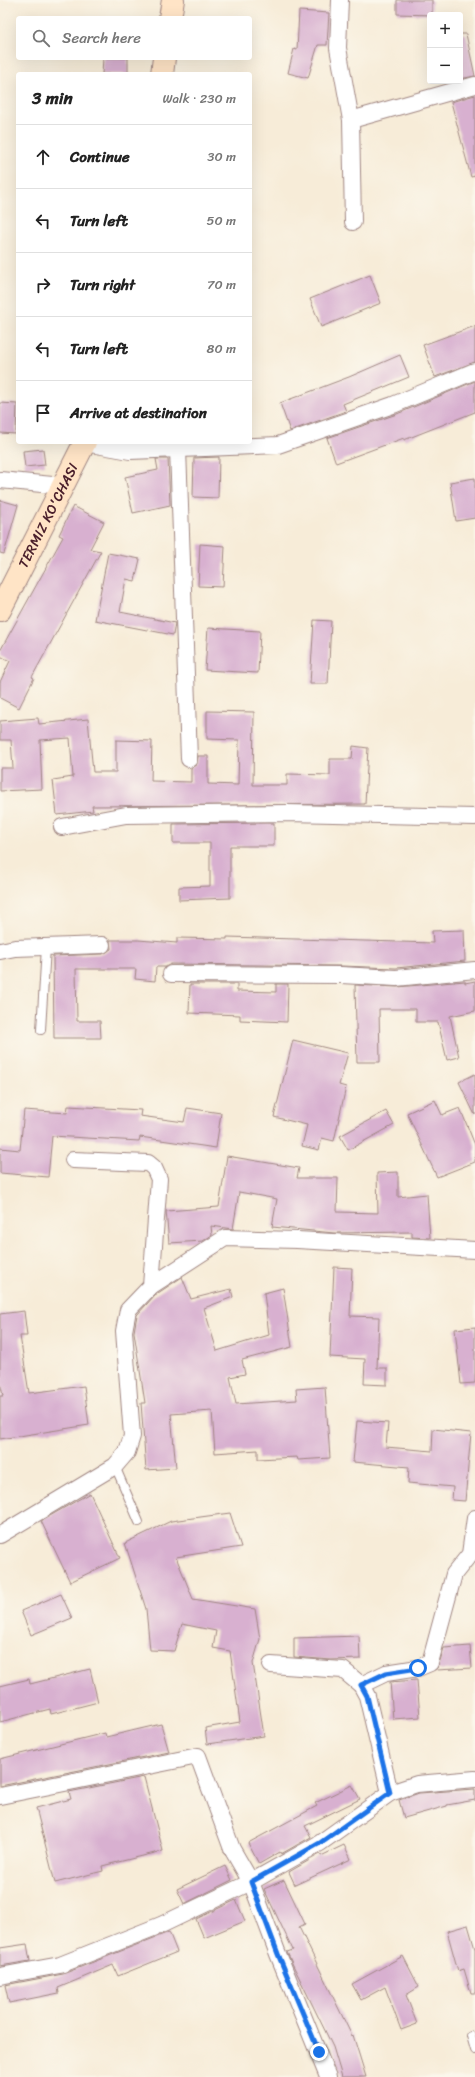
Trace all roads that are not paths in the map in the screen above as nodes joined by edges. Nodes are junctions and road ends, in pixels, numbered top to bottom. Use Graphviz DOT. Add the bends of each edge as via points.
graph roads {
  1 [pos="173,0"];
  2 [pos="340,0"];
  3 [pos="170,16"];
  4 [pos="164,60"];
  5 [pos="162,72"];
  6 [pos="475,85"];
  7 [pos="352,120"];
  8 [pos="353,222"];
  9 [pos="475,371"];
  10 [pos="84,444"];
  11 [pos="96,444"];
  12 [pos="178,449"];
  13 [pos="0,480"];
  14 [pos="63,486"];
  15 [pos="0,610"];
  16 [pos="189,759"];
  17 [pos="475,817"];
  18 [pos="62,828"];
  19 [pos="102,945"];
  20 [pos="46,947"];
  21 [pos="0,951"];
  22 [pos="475,970"];
  23 [pos="171,974"];
  24 [pos="41,1030"];
  25 [pos="73,1160"];
  26 [pos="475,1250"];
  27 [pos="151,1286"];
  28 [pos="115,1466"];
  29 [pos="475,1518"];
  30 [pos="139,1522"];
  31 [pos="0,1536"];
  32 [pos="271,1665"];
  33 [pos="361,1685"];
  34 [pos="475,1779"];
  35 [pos="390,1793"];
  36 [pos="0,1796"];
  37 [pos="251,1882"];
  38 [pos="0,1976"];
  39 [pos="471,2036"];
  40 [pos="475,2050"];
  41 [pos="328,2077"];
  1 -- 3 [label="main road"];
  2 -- 7 [label="street" via="338,48"];
  4 -- 5 [label="main road"];
  6 -- 7 [label="street"];
  7 -- 8 [label="street"];
  9 -- 12 [label="street" via="393,405 278,445"];
  10 -- 14 [label="main road, TERMIZ KO'CHASI"];
  11 -- 12 [label="street" via="130,450"];
  12 -- 16 [label="street"];
  13 -- 14 [label="street"];
  14 -- 15 [label="main road, TERMIZ KO'CHASI"];
  17 -- 18 [label="street" via="287,813 126,815"];
  19 -- 20 [label="street"];
  20 -- 21 [label="street"];
  20 -- 24 [label="lane"];
  22 -- 23 [label="street" via="396,978 341,975"];
  25 -- 27 [label="street" via="148,1163 154,1168 159,1179"];
  26 -- 27 [label="street" via="225,1238"];
  27 -- 28 [label="street" via="128,1310 124,1331 132,1436 127,1452"];
  28 -- 30 [label="lane"];
  28 -- 31 [label="street"];
  29 -- 33 [label="street" via="470,1554 454,1574 430,1663 418,1668 386,1673"];
  32 -- 33 [label="street" via="343,1670"];
  33 -- 35 [label="street" via="367,1696"];
  34 -- 35 [label="street" via="417,1784"];
  35 -- 37 [label="street" via="320,1843"];
  36 -- 37 [label="street" via="198,1756 230,1843"];
  37 -- 38 [label="street" via="161,1925 60,1965"];
  37 -- 41 [label="street"];
  39 -- 40 [label="lane"];
}
